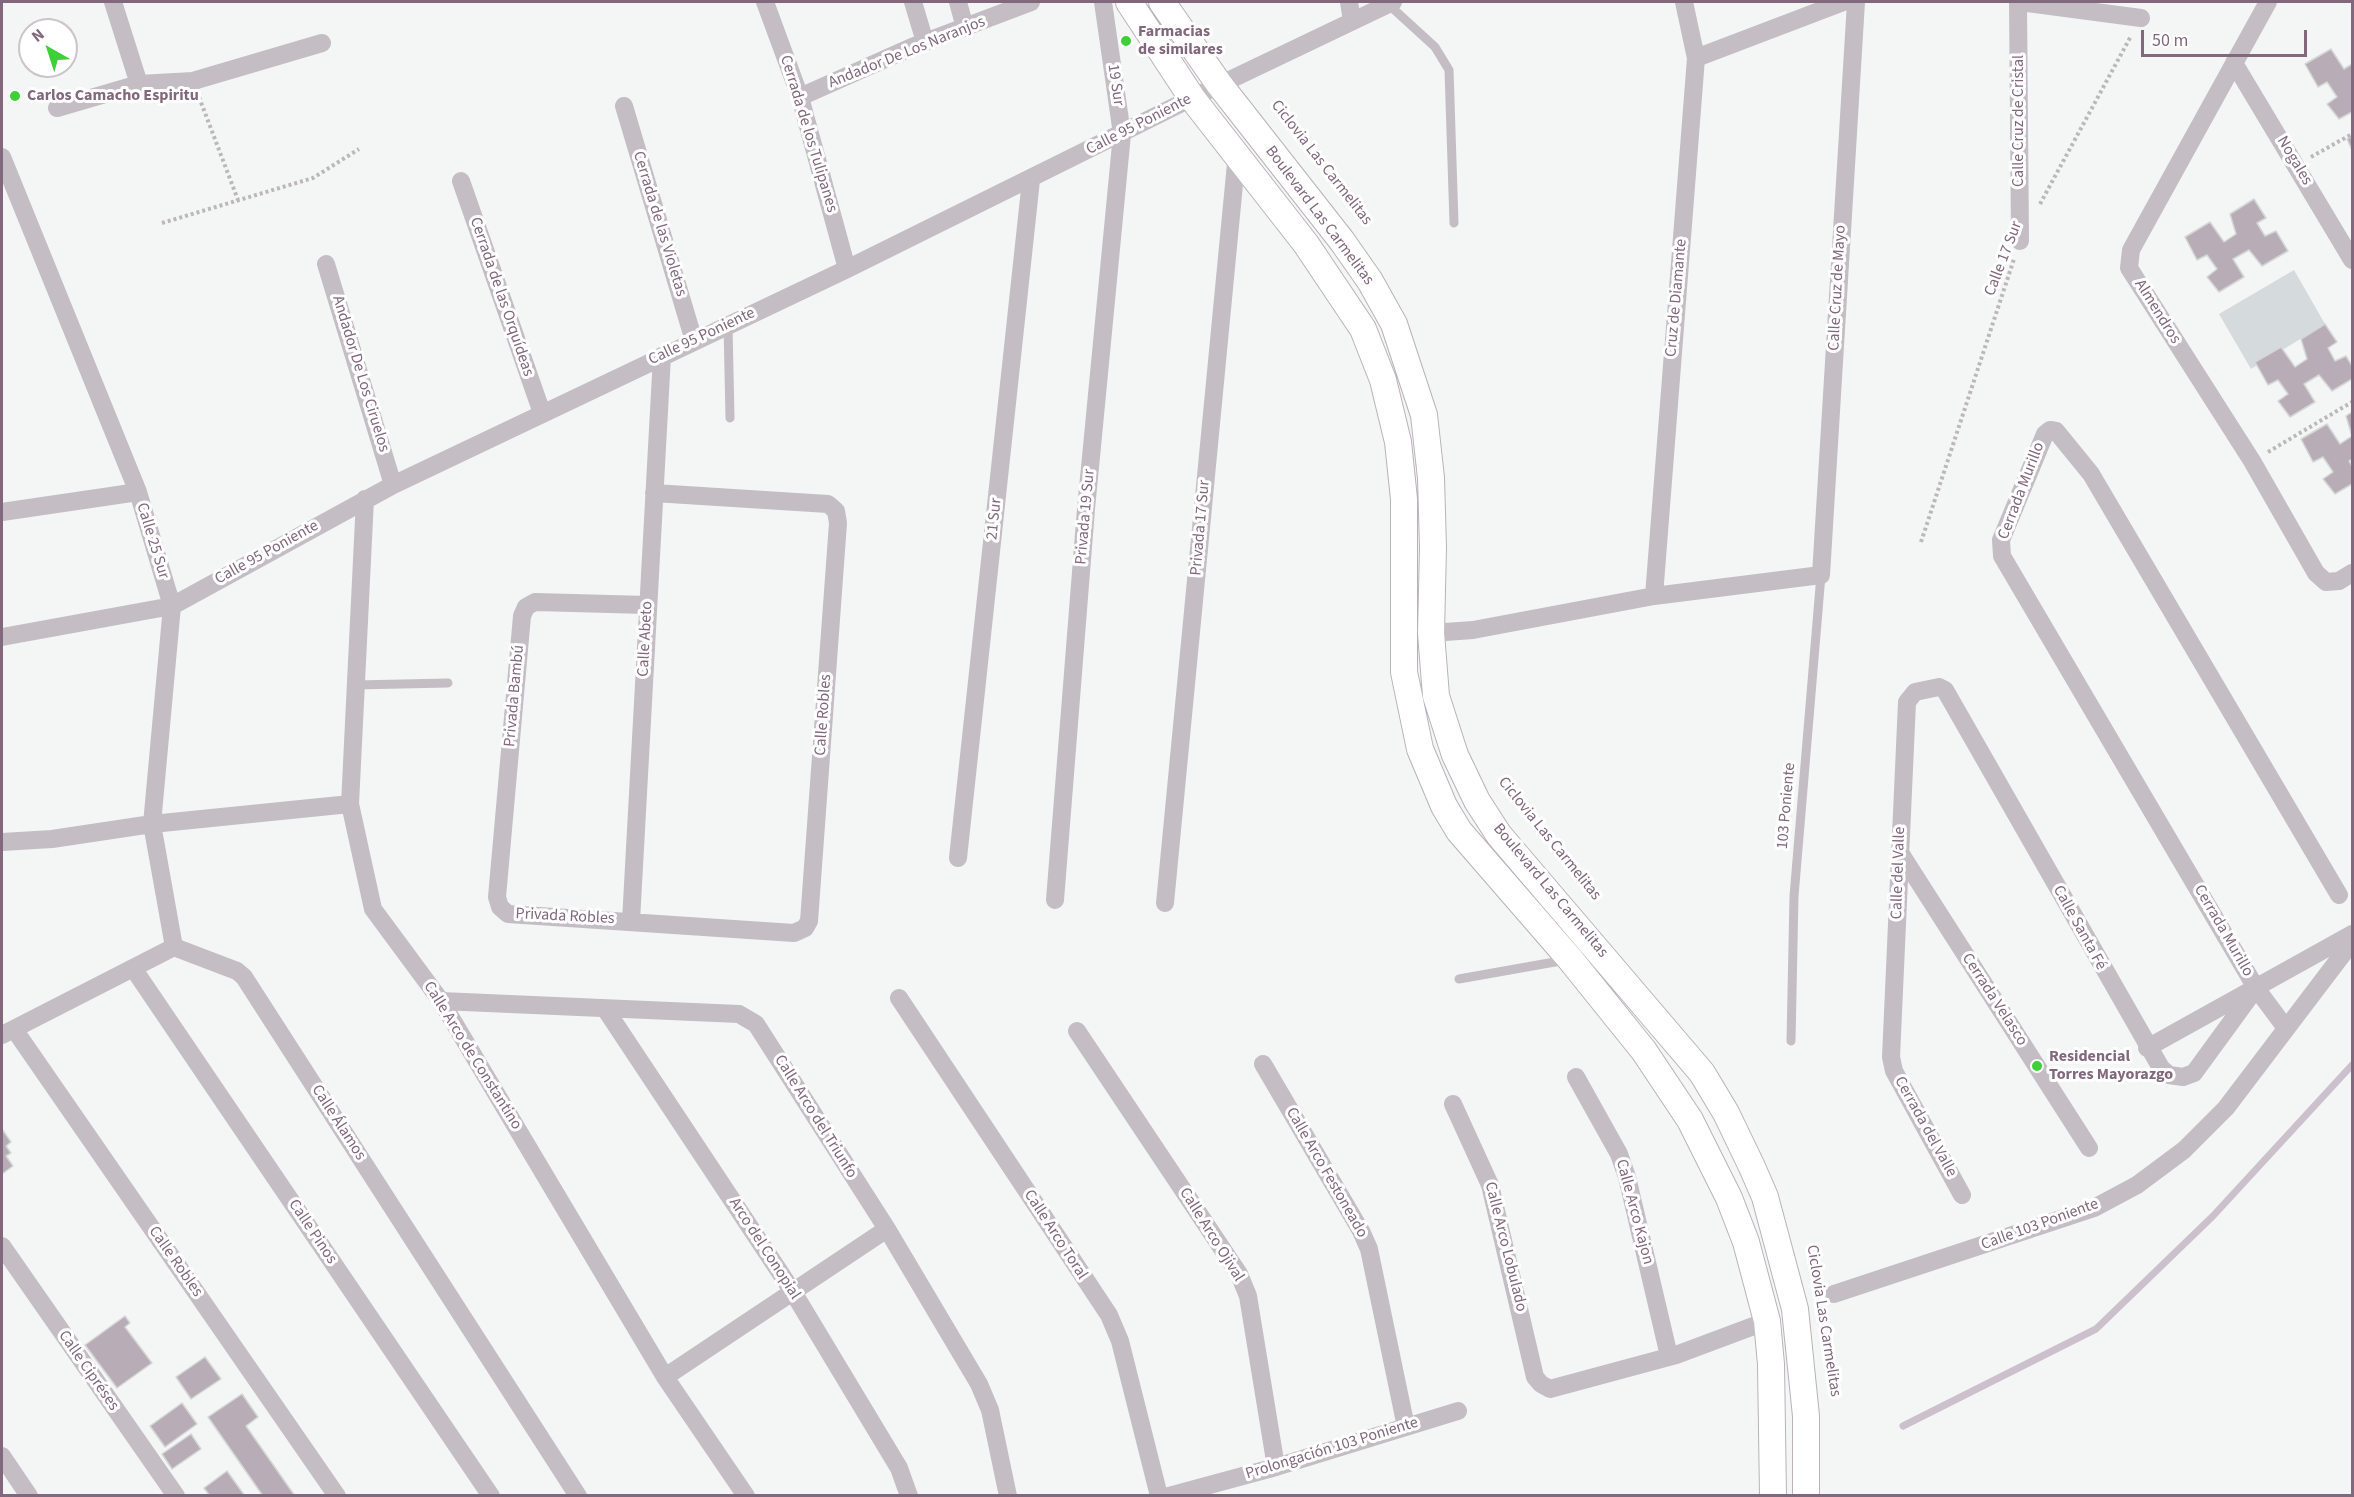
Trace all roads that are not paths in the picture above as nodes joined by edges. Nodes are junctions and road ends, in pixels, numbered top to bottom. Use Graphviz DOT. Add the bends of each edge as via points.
graph roads {
  1 [pos="113,2"];
  2 [pos="765,2"];
  3 [pos="913,2"];
  4 [pos="958,2"];
  5 [pos="1031,2"];
  6 [pos="1103,2"];
  7 [pos="1129,2"];
  8 [pos="1162,2"];
  9 [pos="1350,2"];
  10 [pos="1684,2"];
  11 [pos="1843,2"];
  12 [pos="1856,2"];
  13 [pos="2019,2"];
  14 [pos="2268,2"];
  15 [pos="1391,3"];
  16 [pos="2141,18"];
  17 [pos="1352,21"];
  18 [pos="965,28"];
  19 [pos="925,42"];
  20 [pos="322,43"];
  21 [pos="1696,58"];
  22 [pos="2234,63"];
  23 [pos="139,84"];
  24 [pos="1219,84"];
  25 [pos="800,97"];
  26 [pos="1192,98"];
  27 [pos="624,106"];
  28 [pos="57,108"];
  29 [pos="1122,134"];
  30 [pos="1237,153"];
  31 [pos="2,157"];
  32 [pos="1031,180"];
  33 [pos="461,181"];
  34 [pos="1454,223"];
  35 [pos="2020,241"];
  36 [pos="2352,260"];
  37 [pos="326,264"];
  38 [pos="847,269"];
  39 [pos="728,325"];
  40 [pos="694,341"];
  41 [pos="662,356"];
  42 [pos="542,413"];
  43 [pos="730,418"];
  44 [pos="393,485"];
  45 [pos="138,492"];
  46 [pos="654,493"];
  47 [pos="365,499"];
  48 [pos="2,512"];
  49 [pos="2352,573"];
  50 [pos="1821,575"];
  51 [pos="1654,596"];
  52 [pos="647,605"];
  53 [pos="172,606"];
  54 [pos="1431,633"];
  55 [pos="2,637"];
  56 [pos="448,683"];
  57 [pos="354,685"];
  58 [pos="1915,692"];
  59 [pos="1436,696"];
  60 [pos="1410,704"];
  61 [pos="350,804"];
  62 [pos="152,825"];
  63 [pos="2,842"];
  64 [pos="1899,851"];
  65 [pos="958,858"];
  66 [pos="2339,895"];
  67 [pos="1055,900"];
  68 [pos="1165,903"];
  69 [pos="500,908"];
  70 [pos="631,921"];
  71 [pos="2352,934"];
  72 [pos="2352,942"];
  73 [pos="174,947"];
  74 [pos="1570,959"];
  75 [pos="133,968"];
  76 [pos="1459,979"];
  77 [pos="2256,987"];
  78 [pos="898,998"];
  79 [pos="441,1001"];
  80 [pos="606,1010"];
  81 [pos="2285,1027"];
  82 [pos="1077,1031"];
  83 [pos="8,1032"];
  84 [pos="1791,1041"];
  85 [pos="2147,1048"];
  86 [pos="1891,1057"];
  87 [pos="1263,1064"];
  88 [pos="1576,1077"];
  89 [pos="1453,1104"];
  90 [pos="2089,1148"];
  91 [pos="1962,1195"];
  92 [pos="887,1230"];
  93 [pos="2,1246"];
  94 [pos="792,1292"];
  95 [pos="1834,1294"];
  96 [pos="1767,1321"];
  97 [pos="1668,1356"];
  98 [pos="665,1377"];
  99 [pos="1458,1411"];
  100 [pos="1406,1427"];
  101 [pos="2,1456"];
  102 [pos="1276,1467"];
  103 [pos="29,1496"];
  104 [pos="176,1496"];
  105 [pos="337,1496"];
  106 [pos="491,1496"];
  107 [pos="578,1496"];
  108 [pos="746,1496"];
  109 [pos="909,1496"];
  110 [pos="1008,1496"];
  111 [pos="1159,1496"];
  112 [pos="1169,1496"];
  113 [pos="1773,1496"];
  114 [pos="1806,1496"];
  1 -- 23 [label="street"];
  2 -- 25 [label="street, Cerrada de los Tulipanes"];
  3 -- 19 [label="street"];
  4 -- 18 [label="street"];
  5 -- 18 [label="street, Andador De Los Naranjos"];
  6 -- 29 [label="street, 19 Sur"];
  7 -- 26 [label="main road, Boulevard Las Carmelitas"];
  8 -- 24 [label="main road, Boulevard Las Carmelitas"];
  9 -- 17 [label="street"];
  10 -- 21 [label="street, Cruz de Diamante"];
  11 -- 21 [label="street"];
  12 -- 50 [label="street, Calle Cruz de Mayo"];
  13 -- 16 [label="street"];
  13 -- 35 [label="street, Calle Cruz de Cristal"];
  14 -- 22 [label="street, Almendros"];
  15 -- 17 [label="street, Calle 95 Poniente"];
  15 -- 34 [label="lane" via="1435,47 1449,70"];
  17 -- 24 [label="street, Calle 95 Poniente"];
  18 -- 19 [label="street, Andador De Los Naranjos"];
  19 -- 25 [label="street, Andador De Los Naranjos"];
  20 -- 23 [label="street" via="193,81"];
  21 -- 51 [label="street, Cruz de Diamante"];
  22 -- 36 [label="street, Nogales"];
  22 -- 49 [label="street, Almendros" via="2128,259 2129,268 2252,461 2316,573 2326,582 2339,581"];
  23 -- 28 [label="street"];
  24 -- 26 [label="street, Calle 95 Poniente"];
  24 -- 54 [label="main road, Boulevard Las Carmelitas" via="1370,281 1394,324 1424,415 1431,478"];
  25 -- 38 [label="street, Cerrada de los Tulipanes"];
  26 -- 29 [label="street, Calle 95 Poniente"];
  26 -- 30 [label="main road, Boulevard Las Carmelitas"];
  27 -- 40 [label="street, Cerrada de las Violetas"];
  29 -- 32 [label="street, Calle 95 Poniente"];
  29 -- 67 [label="street, Privada 19 Sur" via="1085,520"];
  30 -- 60 [label="main road, Boulevard Las Carmelitas" via="1336,285 1363,329 1383,380 1398,442 1404,498 1404,672"];
  30 -- 68 [label="street, Privada 17 Sur"];
  31 -- 45 [label="street, Calle 25 Sur"];
  32 -- 38 [label="street, Calle 95 Poniente"];
  32 -- 65 [label="street, 21 Sur"];
  33 -- 42 [label="street, Cerrada de las Orquídeas"];
  37 -- 44 [label="street, Andador De Los Ciruelos"];
  38 -- 39 [label="street, Calle 95 Poniente"];
  39 -- 40 [label="street, Calle 95 Poniente"];
  39 -- 43 [label="lane"];
  40 -- 41 [label="street, Calle 95 Poniente"];
  41 -- 42 [label="street, Calle 95 Poniente"];
  41 -- 46 [label="street, Calle Abeto"];
  42 -- 44 [label="street, Calle 95 Poniente"];
  44 -- 47 [label="street, Calle 95 Poniente"];
  45 -- 48 [label="street"];
  45 -- 53 [label="street, Calle 25 Sur"];
  46 -- 52 [label="street, Calle Abeto"];
  46 -- 70 [label="street, Calle Robles" via="828,504 836,511 838,523 809,921 794,933"];
  47 -- 53 [label="street, Calle 95 Poniente"];
  47 -- 57 [label="street, Calle Arco de Constantino"];
  50 -- 51 [label="street"];
  50 -- 84 [label="lane, 103 Poniente" via="1794,896"];
  51 -- 54 [label="street" via="1473,630"];
  52 -- 69 [label="street, Privada Bambú" via="535,602 526,607 522,616 497,897"];
  52 -- 70 [label="street, Calle Abeto"];
  53 -- 55 [label="street, Calle 95 Poniente"];
  53 -- 62 [label="street, Calle 25 Sur"];
  54 -- 59 [label="main road, Boulevard Las Carmelitas"];
  56 -- 57 [label="lane"];
  57 -- 61 [label="street, Calle Arco de Constantino"];
  58 -- 64 [label="street, Calle del Valle" via="1907,702"];
  58 -- 85 [label="street, Calle Santa Fé" via="1939,687 1946,690"];
  59 -- 60 [label="main road"];
  59 -- 114 [label="main road, Boulevard Las Carmelitas" via="1455,755 1499,835 1702,1073 1752,1167 1765,1197 1795,1309 1806,1416"];
  60 -- 74 [label="main road, Boulevard Las Carmelitas" via="1420,749 1459,831"];
  61 -- 62 [label="street"];
  61 -- 79 [label="street, Calle Arco de Constantino" via="373,909"];
  62 -- 63 [label="street"];
  62 -- 73 [label="street, Calle 25 Sur"];
  64 -- 86 [label="street, Calle del Valle"];
  64 -- 90 [label="street, Cerrada Velasco"];
  66 -- 77 [label="street, Cerrada Murillo" via="2091,474 2056,431 2050,430 2001,540 2002,556"];
  69 -- 70 [label="street, Privada Robles" via="508,914"];
  71 -- 77 [label="street"];
  72 -- 81 [label="street, Calle 103 Poniente"];
  73 -- 75 [label="street"];
  73 -- 107 [label="street, Calle Álamos" via="244,977"];
  74 -- 76 [label="lane"];
  74 -- 96 [label="main road, Boulevard Las Carmelitas" via="1644,1051 1690,1120 1746,1242"];
  75 -- 83 [label="street"];
  75 -- 106 [label="street, Calle Pinos"];
  77 -- 81 [label="street, Cerrada Murillo"];
  77 -- 85 [label="street"];
  77 -- 85 [label="street, Calle Santa Fé" via="2194,1073 2183,1077 2169,1075"];
  78 -- 111 [label="street, Calle Arco Toral" via="1108,1315 1120,1341"];
  79 -- 80 [label="street, Calle Arco del Triunfo"];
  79 -- 98 [label="street, Calle Arco de Constantino"];
  80 -- 92 [label="street, Calle Arco del Triunfo" via="749,1017"];
  80 -- 94 [label="street, Arco del Conopial"];
  81 -- 95 [label="street, Calle 103 Poniente" via="2226,1108 2184,1150 2137,1185 2094,1208"];
  82 -- 102 [label="street, Calle Arco Ojival" via="1239,1274 1248,1296"];
  83 -- 105 [label="street, Calle Robles"];
  86 -- 91 [label="street, Cerrada del Valle" via="1894,1071"];
  87 -- 100 [label="street, Calle Arco Festoneado" via="1369,1249"];
  88 -- 97 [label="street, Calle Arco Kajon" via="1628,1177"];
  89 -- 97 [label="street, Calle Arco Lobulado" via="1490,1185 1535,1377 1550,1389"];
  92 -- 94 [label="street"];
  92 -- 110 [label="street, Calle Arco del Triunfo" via="979,1384 990,1410"];
  93 -- 104 [label="street, Calle Cipréses"];
  94 -- 98 [label="street"];
  94 -- 109 [label="street, Arco del Conopial" via="899,1467"];
  96 -- 97 [label="street"];
  96 -- 113 [label="main road, Boulevard Las Carmelitas"];
  98 -- 108 [label="street, Calle Arco de Constantino"];
  99 -- 100 [label="street, Prolongación 103 Poniente"];
  100 -- 102 [label="street, Prolongación 103 Poniente"];
  101 -- 103 [label="street"];
  102 -- 112 [label="street, Prolongación 103 Poniente"];
}
